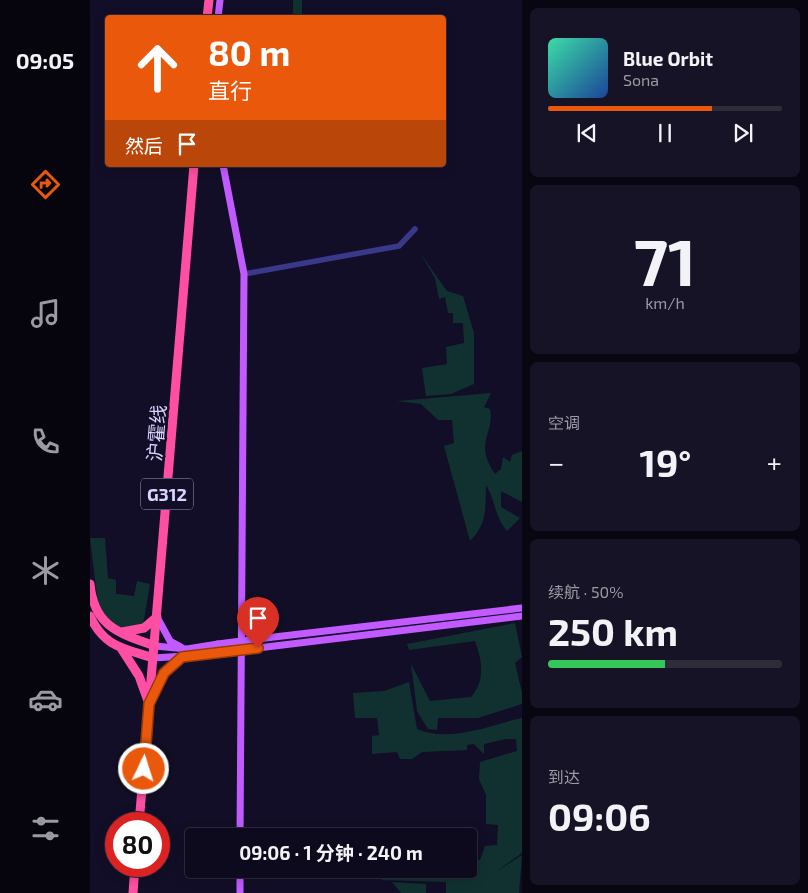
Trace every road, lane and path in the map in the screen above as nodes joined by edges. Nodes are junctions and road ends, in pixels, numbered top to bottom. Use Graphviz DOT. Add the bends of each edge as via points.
graph roads {
  1 [pos="209,0"];
  2 [pos="220,0"];
  3 [pos="207,15"];
  4 [pos="218,15"];
  5 [pos="194,167"];
  6 [pos="224,167"];
  7 [pos="415,229"];
  8 [pos="244,274"];
  9 [pos="90,584"];
  10 [pos="522,608"];
  11 [pos="90,616"];
  12 [pos="157,616"];
  13 [pos="522,616"];
  14 [pos="119,633"];
  15 [pos="154,646"];
  16 [pos="121,648"];
  17 [pos="184,648"];
  18 [pos="182,657"];
  19 [pos="153,658"];
  20 [pos="149,704"];
  21 [pos="140,812"];
  22 [pos="240,828"];
  23 [pos="134,877"];
  24 [pos="240,878"];
  25 [pos="133,893"];
  26 [pos="240,893"];
  1 -- 3 [label="highway"];
  2 -- 4 [label="main road"];
  5 -- 12 [label="highway, 沪霍线 / G312"];
  6 -- 8 [label="main road"];
  7 -- 8 [label="street" via="399,246"];
  8 -- 22 [label="main road"];
  9 -- 14 [label="highway" via="96,611 105,624"];
  10 -- 17 [label="main road, bridge"];
  11 -- 16 [label="highway" via="110,644"];
  12 -- 14 [label="highway" via="138,630"];
  12 -- 15 [label="highway, 沪霍线 / G312"];
  12 -- 17 [label="main road" via="170,641"];
  13 -- 18 [label="main road, bridge"];
  14 -- 15 [label="highway"];
  15 -- 17 [label="main road"];
  15 -- 19 [label="highway, 沪霍线 / G312"];
  16 -- 19 [label="highway"];
  16 -- 20 [label="highway" via="139,676"];
  18 -- 19 [label="main road"];
  18 -- 20 [label="main road" via="164,673"];
  19 -- 20 [label="highway, 沪霍线 / G312"];
  20 -- 21 [label="highway, 沪霍线 / G312"];
  23 -- 25 [label="highway"];
  24 -- 26 [label="main road"];
}
